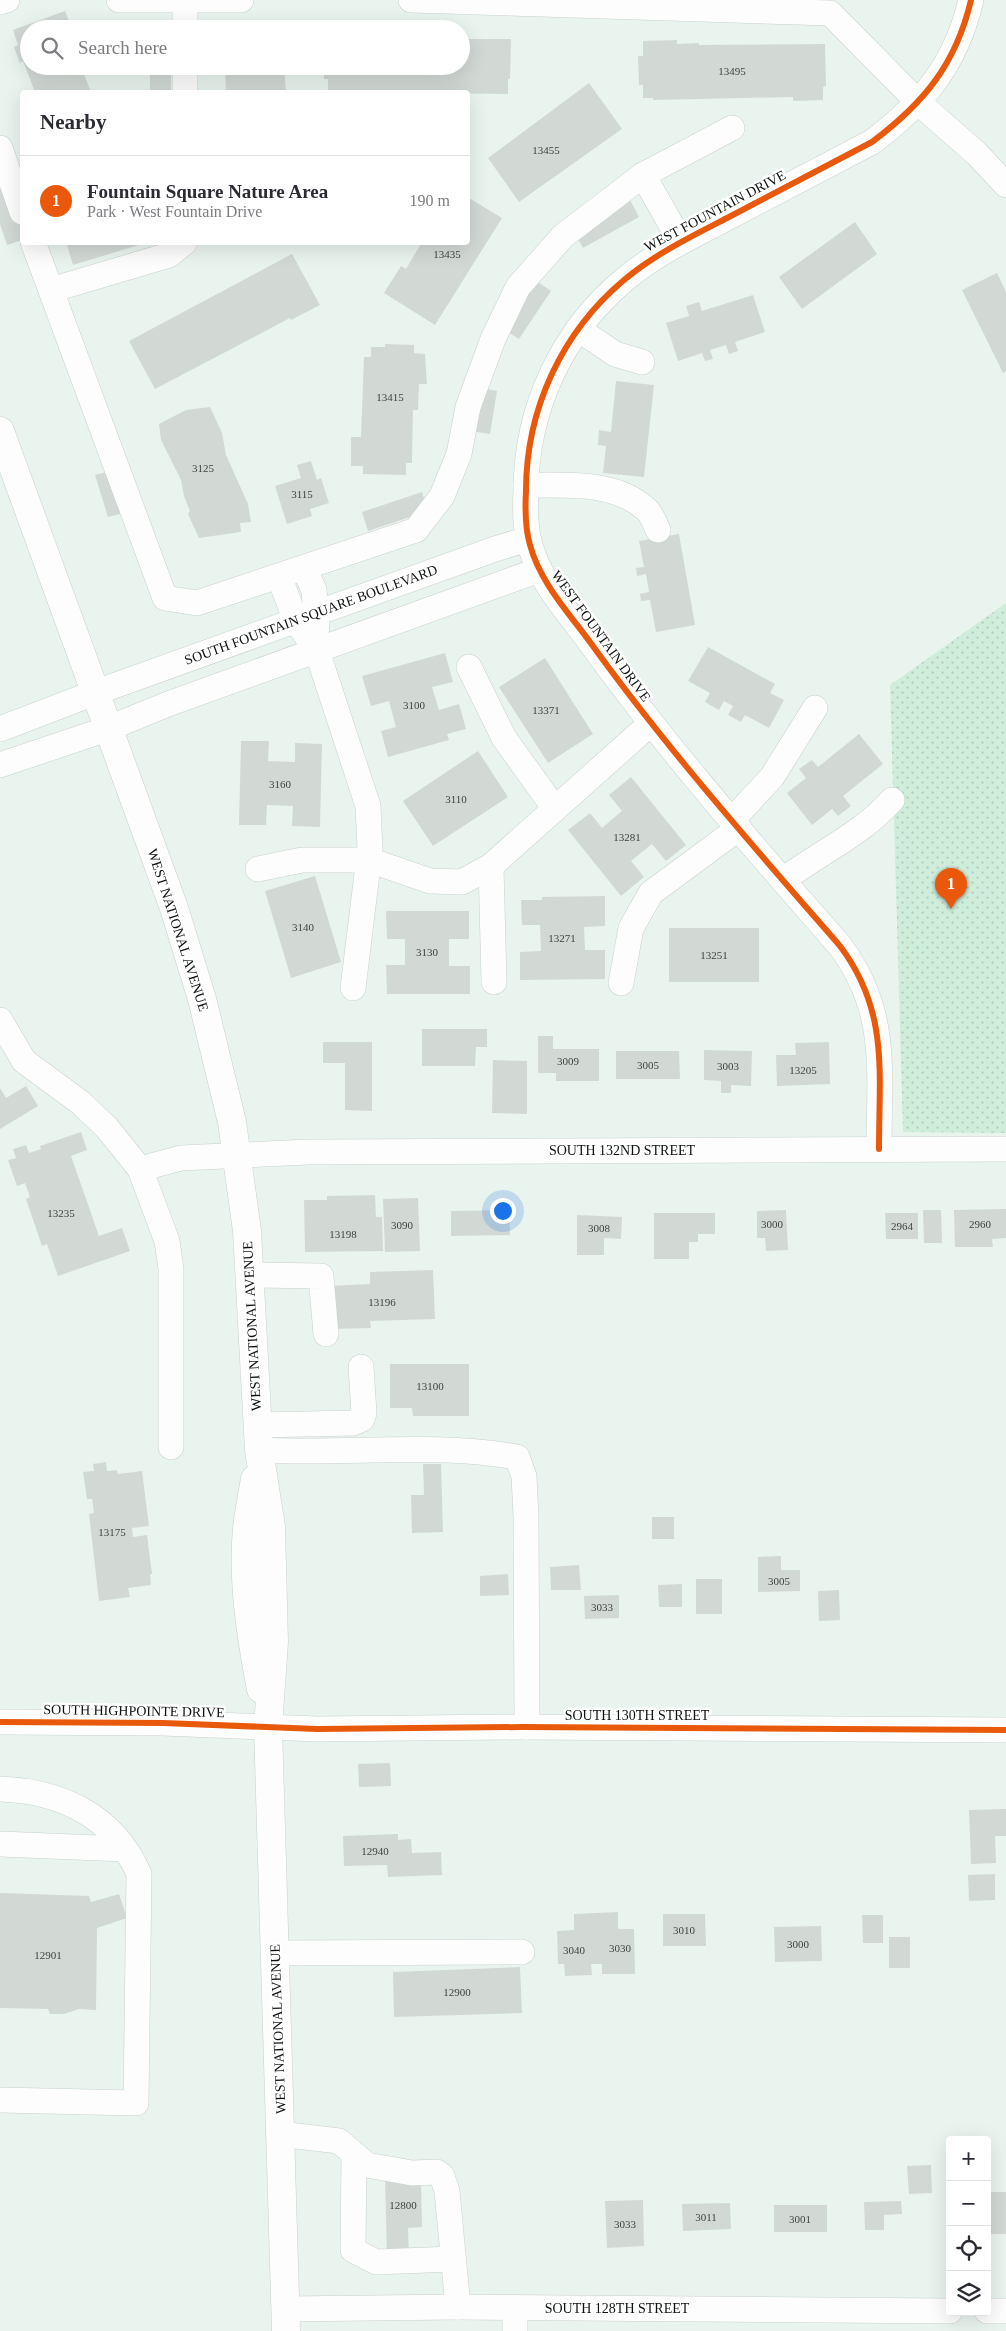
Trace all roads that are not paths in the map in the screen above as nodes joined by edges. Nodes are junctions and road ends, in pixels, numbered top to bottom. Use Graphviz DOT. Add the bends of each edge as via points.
graph roads {
  1 [pos="8,0"];
  2 [pos="119,0"];
  3 [pos="185,0"];
  4 [pos="241,0"];
  5 [pos="411,0"];
  6 [pos="971,0"];
  7 [pos="0,2"];
  8 [pos="185,20"];
  9 [pos="185,75"];
  10 [pos="185,90"];
  11 [pos="919,103"];
  12 [pos="732,128"];
  13 [pos="0,148"];
  14 [pos="1002,173"];
  15 [pos="643,175"];
  16 [pos="20,206"];
  17 [pos="682,242"];
  18 [pos="35,245"];
  19 [pos="180,245"];
  20 [pos="51,290"];
  21 [pos="578,329"];
  22 [pos="642,362"];
  23 [pos="0,431"];
  24 [pos="526,485"];
  25 [pos="658,530"];
  26 [pos="528,539"];
  27 [pos="304,568"];
  28 [pos="539,570"];
  29 [pos="279,576"];
  30 [pos="307,617"];
  31 [pos="317,651"];
  32 [pos="469,668"];
  33 [pos="94,693"];
  34 [pos="815,708"];
  35 [pos="650,724"];
  36 [pos="0,729"];
  37 [pos="107,729"];
  38 [pos="0,766"];
  39 [pos="892,800"];
  40 [pos="555,809"];
  41 [pos="736,824"];
  42 [pos="369,860"];
  43 [pos="490,866"];
  44 [pos="258,869"];
  45 [pos="783,880"];
  46 [pos="494,982"];
  47 [pos="621,982"];
  48 [pos="353,988"];
  49 [pos="0,1020"];
  50 [pos="879,1148"];
  51 [pos="1006,1149"];
  52 [pos="238,1156"];
  53 [pos="140,1169"];
  54 [pos="250,1275"];
  55 [pos="326,1334"];
  56 [pos="360,1367"];
  57 [pos="258,1437"];
  58 [pos="171,1447"];
  59 [pos="0,1722"];
  60 [pos="268,1727"];
  61 [pos="527,1727"];
  62 [pos="1006,1730"];
  63 [pos="0,1789"];
  64 [pos="0,1844"];
  65 [pos="124,1849"];
  66 [pos="522,1952"];
  67 [pos="275,1953"];
  68 [pos="0,2100"];
  69 [pos="280,2134"];
  70 [pos="354,2154"];
  71 [pos="453,2259"];
  72 [pos="458,2307"];
  73 [pos="946,2311"];
  74 [pos="991,2311"];
  75 [pos="1006,2311"];
  76 [pos="515,2319"];
  77 [pos="285,2320"];
  78 [pos="765,2320"];
  1 -- 7 [label="street"];
  2 -- 3 [label="street"];
  3 -- 4 [label="street"];
  3 -- 8 [label="street"];
  5 -- 11 [label="street" via="830,13"];
  6 -- 11 [label="street, WEST FOUNTAIN DRIVE" via="956,48 940,77"];
  9 -- 10 [label="street"];
  11 -- 14 [label="street"];
  11 -- 17 [label="street, WEST FOUNTAIN DRIVE" via="872,142"];
  12 -- 15 [label="street"];
  13 -- 16 [label="street"];
  15 -- 17 [label="street"];
  15 -- 27 [label="street" via="563,236 518,287 493,339 468,407 459,454 442,496 416,530"];
  17 -- 21 [label="street, WEST FOUNTAIN DRIVE" via="623,281 595,307"];
  18 -- 20 [label="street"];
  19 -- 20 [label="street" via="169,254"];
  20 -- 29 [label="street" via="164,598 197,603"];
  21 -- 22 [label="street" via="615,354"];
  21 -- 24 [label="street, WEST FOUNTAIN DRIVE" via="553,370 541,399 531,436"];
  23 -- 33 [label="main road, WEST NATIONAL AVENUE"];
  24 -- 25 [label="street" via="591,486 622,493 648,511"];
  24 -- 26 [label="street, WEST FOUNTAIN DRIVE"];
  26 -- 28 [label="street, WEST FOUNTAIN DRIVE"];
  26 -- 30 [label="street, SOUTH FOUNTAIN SQUARE BOULEVARD"];
  27 -- 29 [label="street"];
  27 -- 30 [label="street" via="314,590"];
  28 -- 31 [label="street"];
  28 -- 35 [label="street, WEST FOUNTAIN DRIVE"];
  29 -- 30 [label="street"];
  30 -- 31 [label="street"];
  30 -- 33 [label="street, SOUTH FOUNTAIN SQUARE BOULEVARD"];
  31 -- 37 [label="street"];
  31 -- 42 [label="street" via="368,806"];
  32 -- 40 [label="street" via="504,738"];
  33 -- 36 [label="street, SOUTH FOUNTAIN SQUARE BOULEVARD"];
  33 -- 37 [label="main road, WEST NATIONAL AVENUE"];
  34 -- 41 [label="street" via="772,777"];
  35 -- 40 [label="street"];
  35 -- 41 [label="street, WEST FOUNTAIN DRIVE"];
  37 -- 38 [label="street"];
  37 -- 52 [label="main road, WEST NATIONAL AVENUE" via="174,908 202,999"];
  39 -- 45 [label="street" via="863,828"];
  40 -- 43 [label="street"];
  41 -- 45 [label="street, WEST FOUNTAIN DRIVE"];
  41 -- 47 [label="street" via="652,893 631,928"];
  42 -- 43 [label="street" via="430,881 462,882"];
  42 -- 44 [label="street" via="302,860"];
  42 -- 48 [label="street"];
  43 -- 46 [label="street"];
  45 -- 50 [label="street, WEST FOUNTAIN DRIVE" via="849,958 873,1008 880,1042"];
  49 -- 53 [label="street" via="24,1061 81,1103 107,1128"];
  50 -- 51 [label="street, SOUTH 132ND STREET"];
  50 -- 52 [label="street, SOUTH 132ND STREET" via="328,1152"];
  52 -- 53 [label="street, SOUTH 132ND STREET" via="181,1158"];
  52 -- 54 [label="main road, WEST NATIONAL AVENUE"];
  53 -- 58 [label="street" via="167,1241 171,1269"];
  54 -- 55 [label="street" via="321,1276"];
  54 -- 57 [label="main road, WEST NATIONAL AVENUE"];
  56 -- 57 [label="street" via="362,1419"];
  57 -- 60 [label="main road, WEST NATIONAL AVENUE" via="247,1530 248,1585 252,1640"];
  57 -- 61 [label="street" via="304,1452 468,1450 517,1457 524,1476 525,1501"];
  59 -- 60 [label="street, SOUTH HIGHPOINTE DRIVE"];
  60 -- 61 [label="street, SOUTH 130TH STREET" via="373,1730"];
  60 -- 67 [label="main road, WEST NATIONAL AVENUE"];
  61 -- 62 [label="street, SOUTH 130TH STREET"];
  63 -- 65 [label="street" via="37,1792 64,1800 91,1814"];
  64 -- 65 [label="street"];
  65 -- 68 [label="street" via="133,1859 139,1874 136,2103"];
  66 -- 67 [label="street"];
  67 -- 69 [label="main road, WEST NATIONAL AVENUE"];
  69 -- 70 [label="street" via="339,2141"];
  69 -- 77 [label="main road, WEST NATIONAL AVENUE"];
  70 -- 71 [label="street" via="367,2165 436,2172 442,2176 447,2191"];
  70 -- 71 [label="street" via="353,2250 376,2262"];
  71 -- 72 [label="street"];
  72 -- 76 [label="street, SOUTH 128TH STREET"];
  72 -- 77 [label="street, SOUTH 128TH STREET"];
  73 -- 78 [label="street, SOUTH 128TH STREET"];
  74 -- 75 [label="street"];
  76 -- 78 [label="street, SOUTH 128TH STREET"];
}
